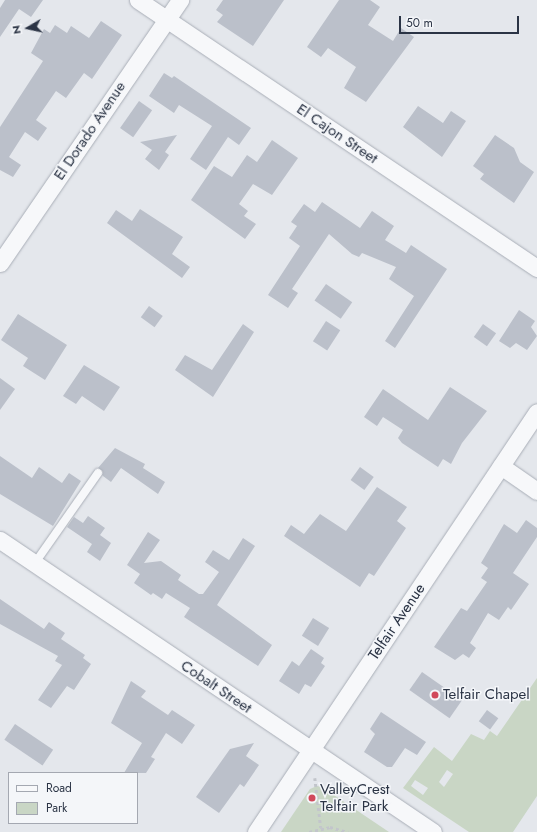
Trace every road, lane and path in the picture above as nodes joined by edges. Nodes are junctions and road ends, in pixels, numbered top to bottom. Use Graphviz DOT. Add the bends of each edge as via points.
graph roads {
  1 [pos="138,0"];
  2 [pos="180,0"];
  3 [pos="166,20"];
  4 [pos="0,263"];
  5 [pos="537,268"];
  6 [pos="537,412"];
  7 [pos="501,466"];
  8 [pos="98,473"];
  9 [pos="537,491"];
  10 [pos="0,540"];
  11 [pos="35,563"];
  12 [pos="310,751"];
  13 [pos="315,778"];
  14 [pos="321,828"];
  15 [pos="256,832"];
  16 [pos="309,832"];
  17 [pos="348,832"];
  18 [pos="433,832"];
  1 -- 3 [label="street, El Cajon Street"];
  2 -- 3 [label="street, El Dorado Avenue"];
  3 -- 4 [label="street, El Dorado Avenue"];
  3 -- 5 [label="street, El Cajon Street"];
  6 -- 7 [label="street, Telfair Avenue"];
  7 -- 9 [label="street"];
  7 -- 12 [label="street, Telfair Avenue"];
  8 -- 11 [label="lane"];
  10 -- 11 [label="street, Cobalt Street"];
  11 -- 12 [label="street, Cobalt Street"];
  12 -- 15 [label="street, Telfair Avenue"];
  12 -- 18 [label="street, Cobalt Street"];
  13 -- 14 [label="path"];
  14 -- 16 [label="path"];
  14 -- 17 [label="path"];
}
